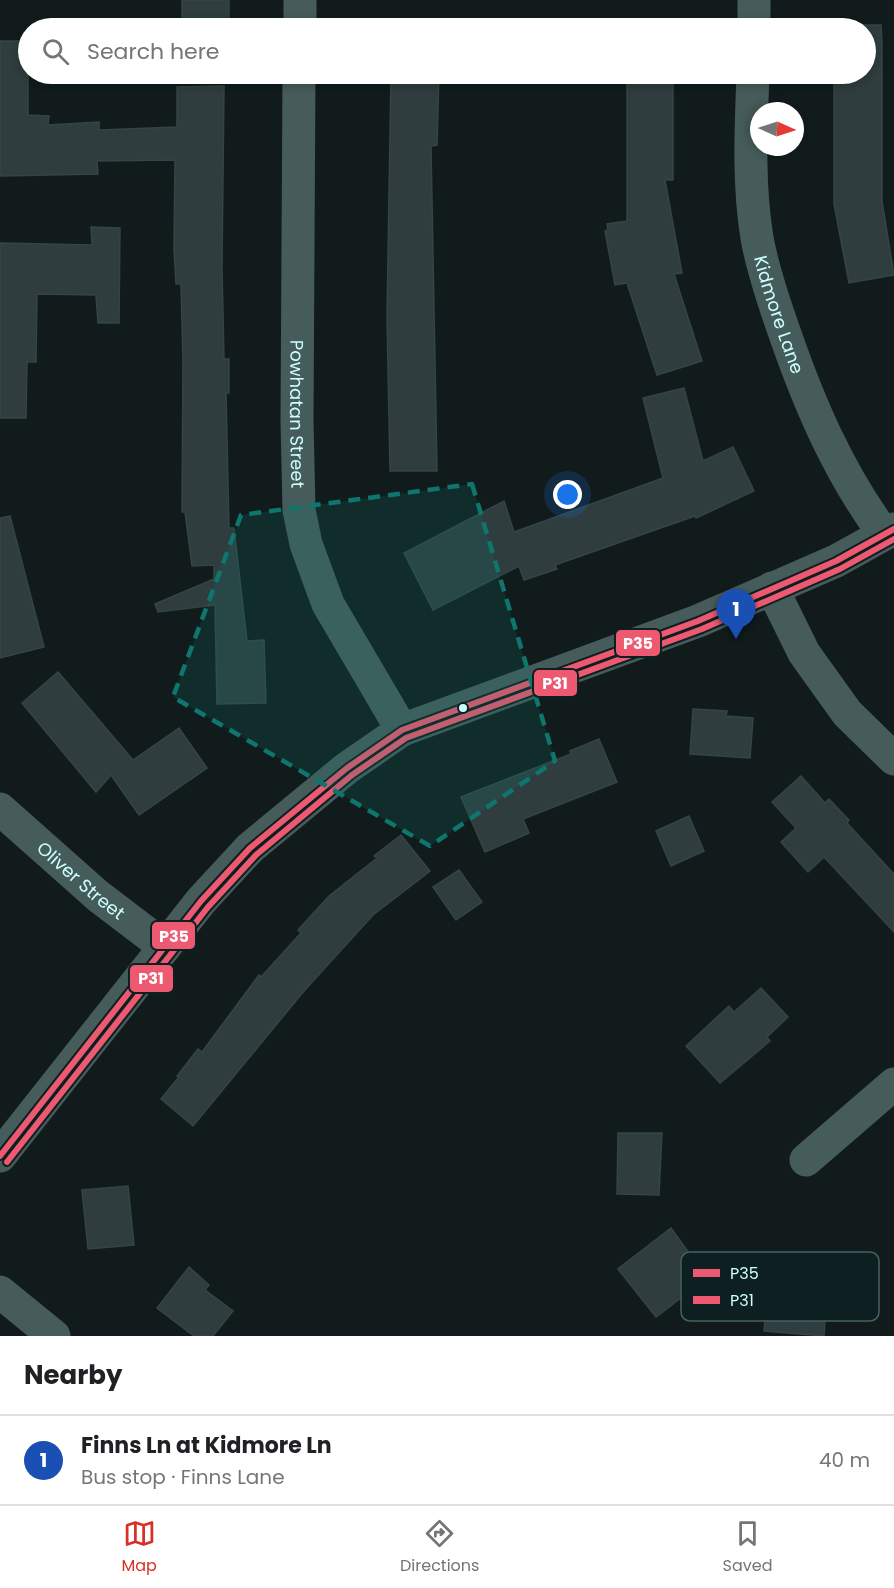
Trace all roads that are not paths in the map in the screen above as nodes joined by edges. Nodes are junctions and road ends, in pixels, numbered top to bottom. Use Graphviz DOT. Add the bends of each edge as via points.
graph roads {
  1 [pos="300,0"];
  2 [pos="754,0"];
  3 [pos="300,18"];
  4 [pos="754,18"];
  5 [pos="299,84"];
  6 [pos="753,84"];
  7 [pos="889,532"];
  8 [pos="772,588"];
  9 [pos="402,730"];
  10 [pos="894,759"];
  11 [pos="0,809"];
  12 [pos="165,947"];
  13 [pos="894,1084"];
  14 [pos="0,1156"];
  15 [pos="806,1160"];
  16 [pos="0,1292"];
  17 [pos="54,1336"];
  1 -- 3 [label="street"];
  2 -- 4 [label="street"];
  5 -- 9 [label="street, Powhatan Street" via="299,510 306,544 328,604"];
  6 -- 7 [label="street, Kidmore Lane" via="752,193 757,239 773,299 834,458 861,504"];
  7 -- 8 [label="street" via="836,561"];
  8 -- 9 [label="street" via="698,621"];
  8 -- 10 [label="street" via="804,653 848,713"];
  9 -- 12 [label="street" via="347,768 250,848"];
  11 -- 12 [label="street, Oliver Street" via="98,896"];
  12 -- 14 [label="street"];
  13 -- 15 [label="street"];
  16 -- 17 [label="street"];
}
